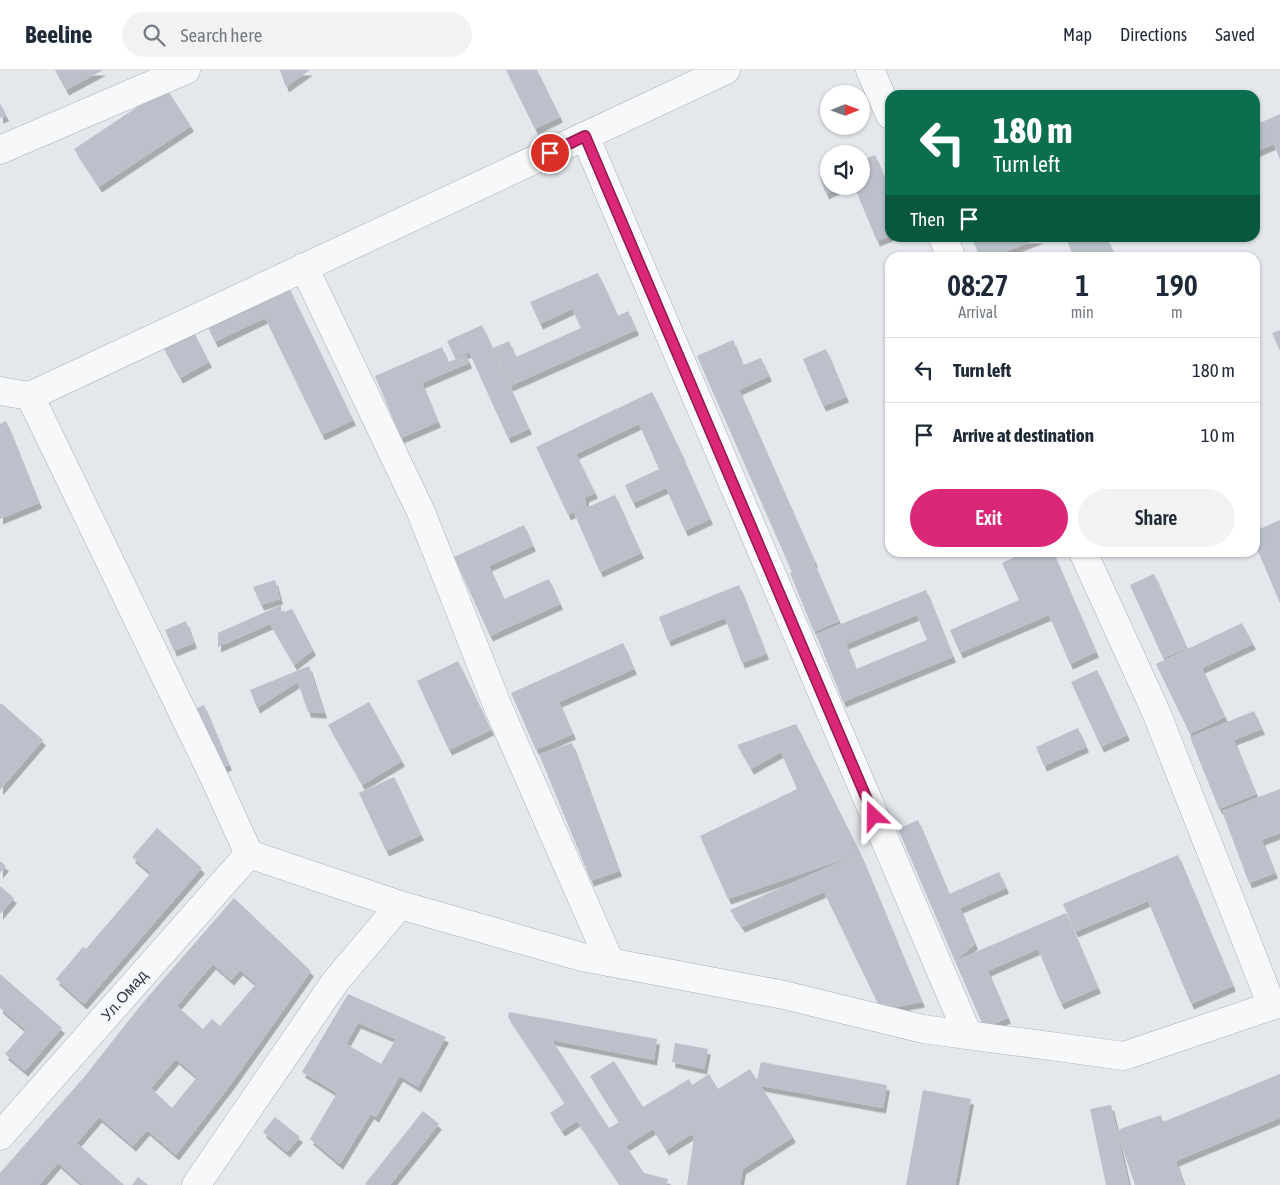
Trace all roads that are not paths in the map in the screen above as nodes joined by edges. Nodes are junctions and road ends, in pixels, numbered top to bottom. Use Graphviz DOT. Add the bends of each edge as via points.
graph roads {
  1 [pos="186,70"];
  2 [pos="726,70"];
  3 [pos="870,70"];
  4 [pos="885,104"];
  5 [pos="585,136"];
  6 [pos="0,150"];
  7 [pos="304,267"];
  8 [pos="0,391"];
  9 [pos="30,396"];
  10 [pos="1085,557"];
  11 [pos="249,854"];
  12 [pos="400,904"];
  13 [pos="610,962"];
  14 [pos="1276,1005"];
  15 [pos="968,1035"];
  16 [pos="0,1136"];
  17 [pos="196,1185"];
  1 -- 6 [label="street"];
  2 -- 5 [label="street"];
  3 -- 4 [label="street"];
  5 -- 7 [label="street"];
  5 -- 15 [label="street"];
  7 -- 9 [label="street"];
  7 -- 13 [label="street" via="421,512 498,707"];
  8 -- 9 [label="street"];
  9 -- 11 [label="street"];
  10 -- 14 [label="street" via="1156,712"];
  11 -- 12 [label="street"];
  11 -- 16 [label="street, Ул. Омад"];
  12 -- 13 [label="street" via="582,957"];
  12 -- 17 [label="street" via="335,982"];
  13 -- 15 [label="street" via="784,995 923,1029"];
  14 -- 15 [label="street" via="1124,1056"];
}
